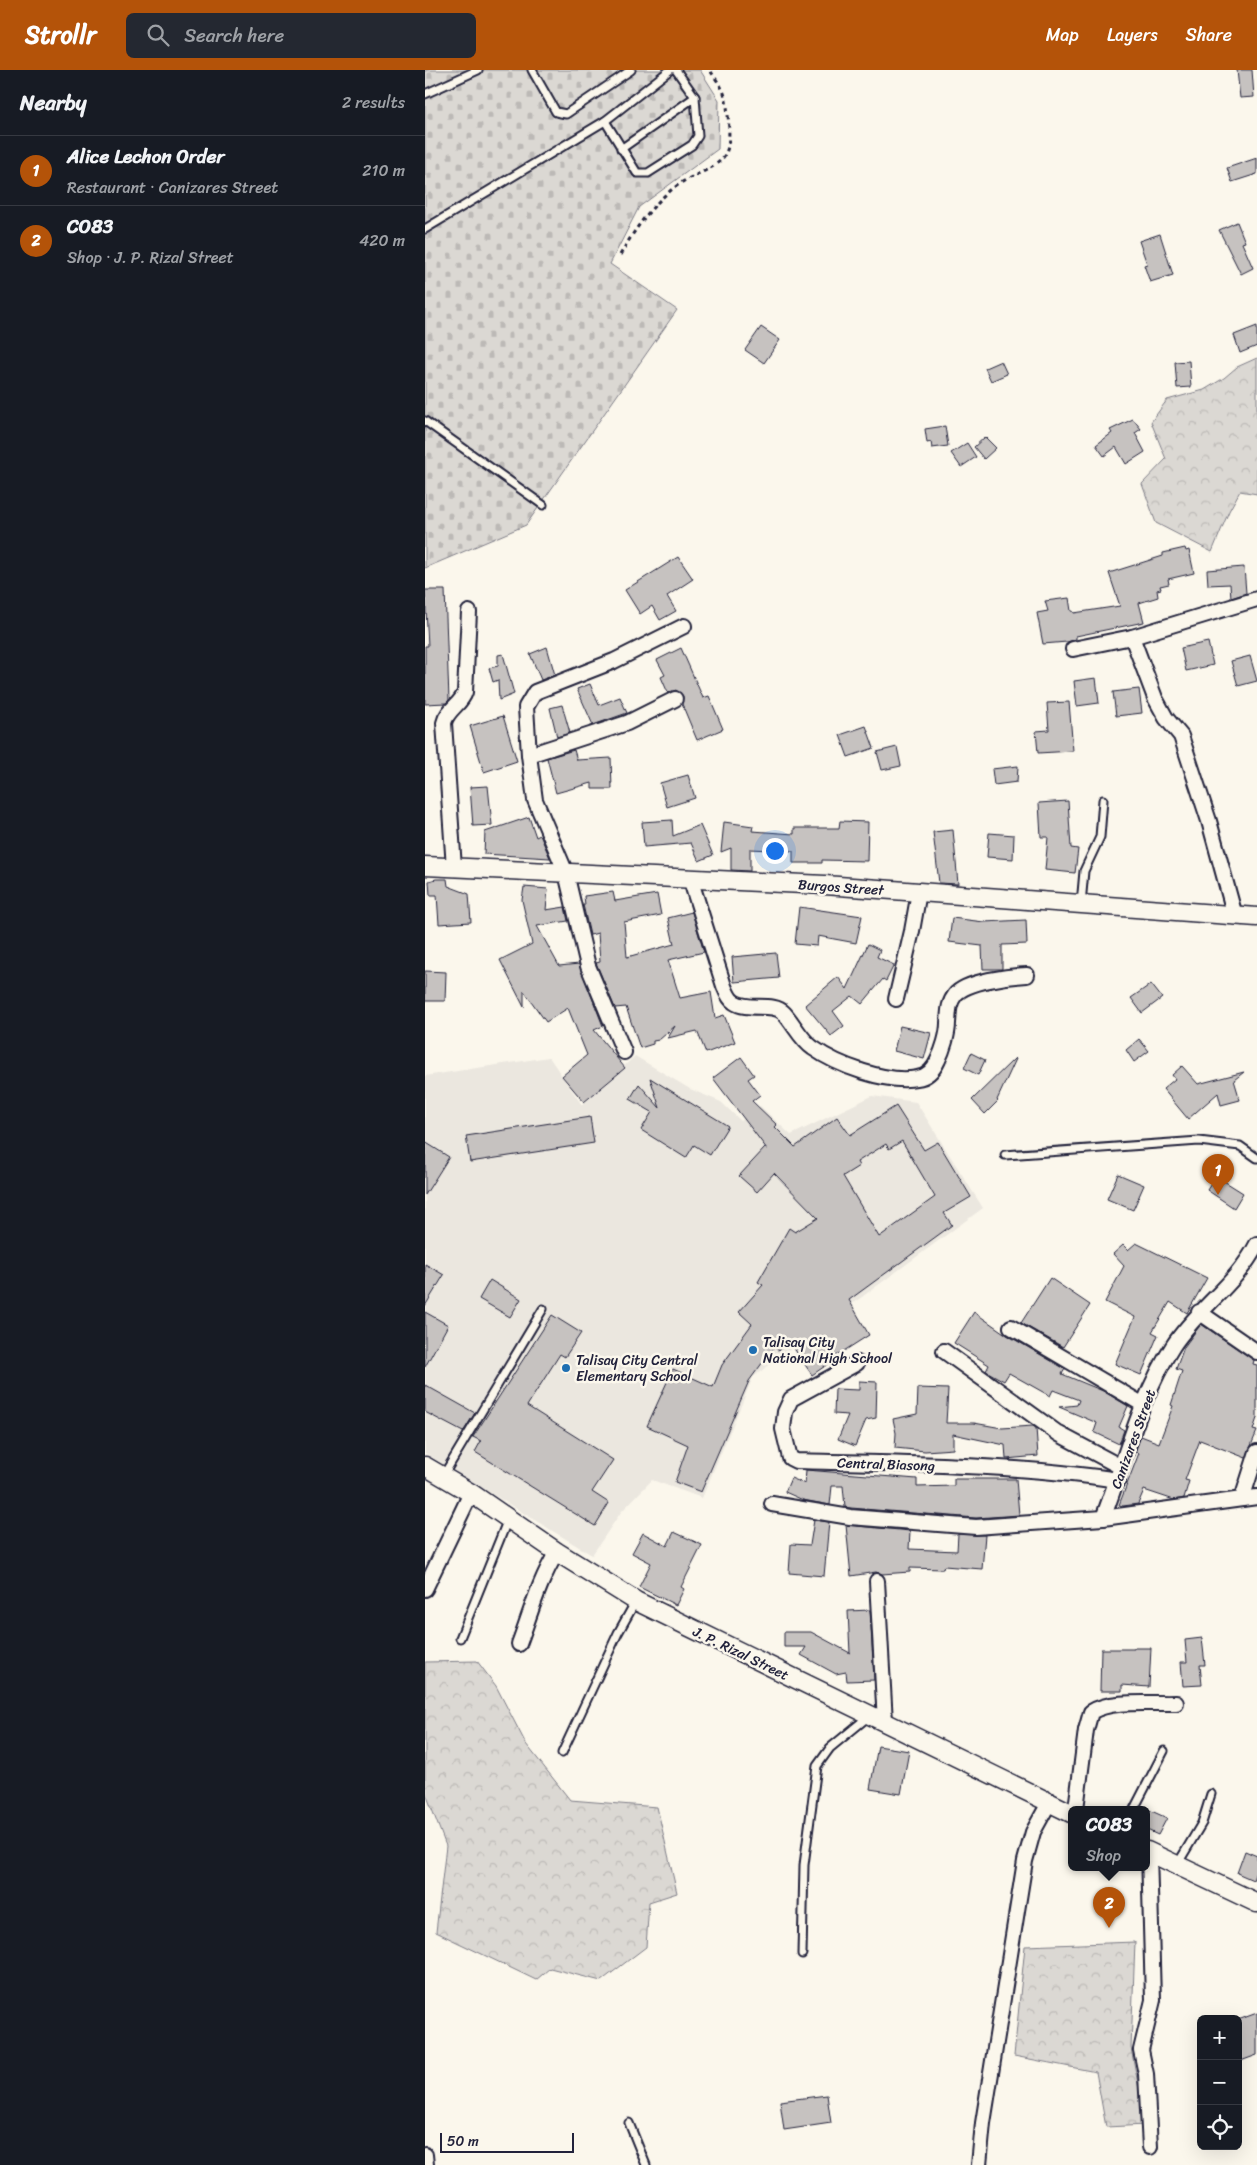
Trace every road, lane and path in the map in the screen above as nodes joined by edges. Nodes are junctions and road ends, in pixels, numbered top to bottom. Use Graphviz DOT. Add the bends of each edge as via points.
graph roads {
  1 [pos="478,70"];
  2 [pos="532,70"];
  3 [pos="631,70"];
  4 [pos="670,70"];
  5 [pos="676,70"];
  6 [pos="710,70"];
  7 [pos="425,94"];
  8 [pos="695,97"];
  9 [pos="605,121"];
  10 [pos="621,150"];
  11 [pos="425,229"];
  12 [pos="620,255"];
  13 [pos="425,421"];
  14 [pos="543,505"];
  15 [pos="1257,599"];
  16 [pos="469,612"];
  17 [pos="684,626"];
  18 [pos="1132,637"];
  19 [pos="1073,648"];
  20 [pos="675,699"];
  21 [pos="529,755"];
  22 [pos="1103,800"];
  23 [pos="425,866"];
  24 [pos="455,868"];
  25 [pos="566,872"];
  26 [pos="690,878"];
  27 [pos="919,892"];
  28 [pos="1081,904"];
  29 [pos="1235,916"];
  30 [pos="1257,917"];
  31 [pos="1027,975"];
  32 [pos="896,999"];
  33 [pos="624,1052"];
  34 [pos="1005,1155"];
  35 [pos="1257,1158"];
  36 [pos="1257,1244"];
  37 [pos="543,1309"];
  38 [pos="1199,1312"];
  39 [pos="1011,1327"];
  40 [pos="944,1351"];
  41 [pos="1257,1352"];
  42 [pos="857,1363"];
  43 [pos="1143,1404"];
  44 [pos="1257,1452"];
  45 [pos="425,1466"];
  46 [pos="1119,1473"];
  47 [pos="442,1476"];
  48 [pos="471,1494"];
  49 [pos="1257,1497"];
  50 [pos="1241,1499"];
  51 [pos="772,1504"];
  52 [pos="1103,1518"];
  53 [pos="508,1519"];
  54 [pos="557,1552"];
  55 [pos="877,1581"];
  56 [pos="425,1589"];
  57 [pos="636,1601"];
  58 [pos="460,1638"];
  59 [pos="519,1644"];
  60 [pos="1176,1703"];
  61 [pos="877,1719"];
  62 [pos="1164,1751"];
  63 [pos="562,1753"];
  64 [pos="1211,1794"];
  65 [pos="1050,1801"];
  66 [pos="1076,1806"];
  67 [pos="1136,1806"];
  68 [pos="1068,1810"];
  69 [pos="1150,1852"];
  70 [pos="1177,1865"];
  71 [pos="1148,1871"];
  72 [pos="1257,1903"];
  73 [pos="802,1954"];
  74 [pos="629,2123"];
  75 [pos="1150,2147"];
  76 [pos="425,2155"];
  77 [pos="425,2165"];
  78 [pos="647,2165"];
  79 [pos="979,2165"];
  1 -- 7 [label="lane"];
  2 -- 3 [label="lane" via="556,112 566,114"];
  4 -- 9 [label="lane"];
  5 -- 8 [label="lane"];
  6 -- 12 [label="path" via="724,94 727,151 717,163 683,181 654,206 639,222"];
  8 -- 10 [label="lane"];
  8 -- 10 [label="lane" via="699,136 692,144 642,174 637,173"];
  9 -- 10 [label="lane"];
  9 -- 11 [label="lane"];
  13 -- 14 [label="lane"];
  15 -- 18 [label="street"];
  16 -- 24 [label="street" via="465,692 444,723"];
  17 -- 21 [label="street" via="614,661 535,692 526,708"];
  18 -- 19 [label="street"];
  18 -- 29 [label="street" via="1155,698 1181,736"];
  20 -- 21 [label="street" via="627,723"];
  21 -- 25 [label="street" via="535,800"];
  22 -- 28 [label="lane" via="1100,837 1084,871"];
  23 -- 24 [label="street, Burgos Street"];
  24 -- 25 [label="street, Burgos Street"];
  25 -- 26 [label="street, Burgos Street"];
  25 -- 33 [label="street" via="588,966"];
  26 -- 27 [label="street, Burgos Street"];
  26 -- 31 [label="street" via="721,977 733,1002 745,1007 782,1011 811,1047 842,1065 866,1072 900,1079 918,1078 931,1072 939,1059 949,1025 949,1006 956,993 994,979"];
  27 -- 28 [label="street, Burgos Street"];
  27 -- 32 [label="street"];
  28 -- 29 [label="street, Burgos Street"];
  29 -- 30 [label="street, Burgos Street"];
  34 -- 35 [label="lane" via="1199,1141 1239,1146"];
  36 -- 38 [label="street, Canizares Street" via="1222,1291"];
  37 -- 47 [label="lane"];
  38 -- 41 [label="street"];
  38 -- 43 [label="street, Canizares Street" via="1173,1346"];
  39 -- 43 [label="street"];
  40 -- 46 [label="street"];
  42 -- 46 [label="street, Central Biasong" via="791,1399 783,1429 790,1458 796,1461"];
  43 -- 46 [label="street, Canizares Street"];
  44 -- 50 [label="street"];
  45 -- 47 [label="street, J. P. Rizal Street"];
  46 -- 52 [label="street, Canizares Street"];
  47 -- 48 [label="street, J. P. Rizal Street"];
  48 -- 53 [label="street, J. P. Rizal Street"];
  48 -- 56 [label="street"];
  49 -- 50 [label="street"];
  50 -- 52 [label="street"];
  51 -- 52 [label="street" via="850,1517 976,1526"];
  53 -- 54 [label="street, J. P. Rizal Street"];
  53 -- 58 [label="lane"];
  54 -- 57 [label="street, J. P. Rizal Street"];
  54 -- 59 [label="street" via="534,1597"];
  55 -- 61 [label="street"];
  57 -- 61 [label="street, J. P. Rizal Street"];
  57 -- 63 [label="lane"];
  60 -- 66 [label="street" via="1111,1704 1091,1712"];
  61 -- 65 [label="street, J. P. Rizal Street"];
  61 -- 73 [label="lane" via="830,1748 817,1766 804,1865"];
  62 -- 67 [label="lane"];
  64 -- 70 [label="lane" via="1202,1823"];
  65 -- 68 [label="street, J. P. Rizal Street"];
  65 -- 79 [label="street" via="1033,1832 1025,1861"];
  69 -- 70 [label="street"];
  70 -- 72 [label="street"];
  71 -- 75 [label="street" via="1153,2000 1141,2050"];
  74 -- 78 [label="lane"];
  76 -- 77 [label="street"];
}
